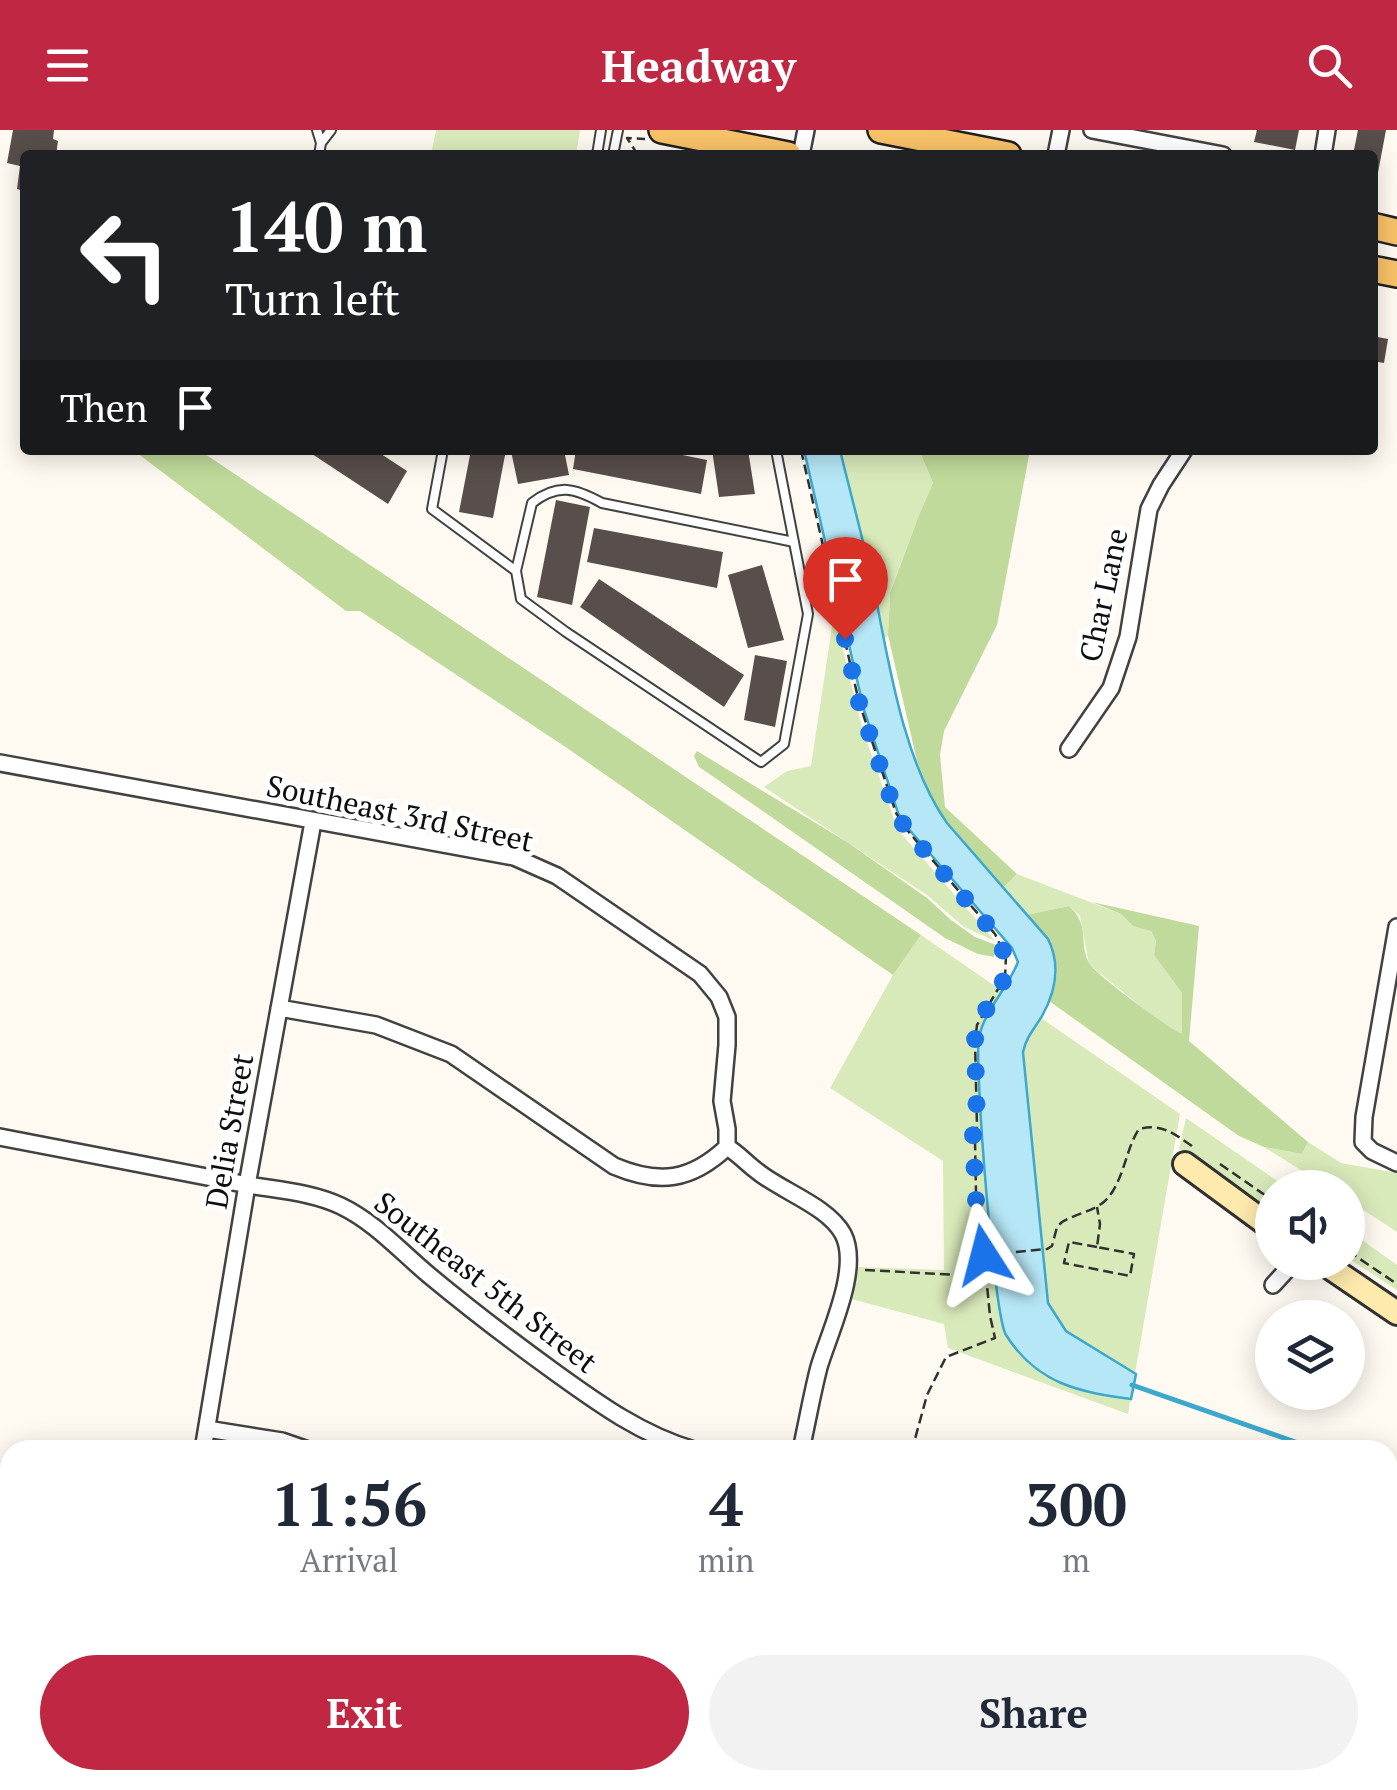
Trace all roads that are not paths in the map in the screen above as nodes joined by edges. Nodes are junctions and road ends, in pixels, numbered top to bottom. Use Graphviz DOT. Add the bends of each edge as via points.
graph roads {
  1 [pos="317,130"];
  2 [pos="331,130"];
  3 [pos="662,130"];
  4 [pos="882,130"];
  5 [pos="1092,130"];
  6 [pos="321,144"];
  7 [pos="319,150"];
  8 [pos="763,150"];
  9 [pos="983,150"];
  10 [pos="1197,150"];
  11 [pos="442,455"];
  12 [pos="777,455"];
  13 [pos="1181,455"];
  14 [pos="794,542"];
  15 [pos="516,570"];
  16 [pos="1069,749"];
  17 [pos="0,763"];
  18 [pos="313,822"];
  19 [pos="1397,927"];
  20 [pos="279,1008"];
  21 [pos="0,1136"];
  22 [pos="727,1147"];
  23 [pos="1397,1163"];
  24 [pos="1185,1164"];
  25 [pos="247,1185"];
  26 [pos="1255,1215"];
  27 [pos="1278,1280"];
  28 [pos="1349,1280"];
  29 [pos="1274,1285"];
  30 [pos="1397,1312"];
  31 [pos="206,1429"];
  32 [pos="204,1440"];
  33 [pos="276,1440"];
  34 [pos="668,1440"];
  35 [pos="803,1440"];
  1 -- 6 [label="lane"];
  2 -- 6 [label="lane"];
  3 -- 8 [label="main road"];
  4 -- 9 [label="main road"];
  5 -- 10 [label="street"];
  6 -- 7 [label="lane"];
  11 -- 15 [label="lane" via="432,508"];
  12 -- 14 [label="lane"];
  13 -- 16 [label="street, Char Lane" via="1149,509 1128,637 1111,688"];
  14 -- 15 [label="lane" via="555,490 532,503"];
  14 -- 15 [label="lane" via="808,614 784,744 761,762 521,599"];
  17 -- 18 [label="street, Southeast 3rd Street"];
  18 -- 20 [label="street, Delia Street"];
  18 -- 22 [label="street, Southeast 3rd Street" via="514,857 557,876 700,974 727,1017"];
  19 -- 23 [label="street" via="1363,1142"];
  20 -- 22 [label="street" via="376,1025 451,1054 637,1176 688,1175"];
  20 -- 25 [label="street, Delia Street"];
  21 -- 25 [label="street, Southeast 5th Street"];
  22 -- 35 [label="street" via="828,1217 844,1236 845,1290"];
  24 -- 26 [label="street"];
  25 -- 31 [label="street, Delia Street"];
  25 -- 34 [label="street, Southeast 5th Street" via="311,1194 362,1218 486,1324 614,1414"];
  27 -- 29 [label="street"];
  28 -- 30 [label="street"];
  31 -- 32 [label="street, Delia Street"];
  31 -- 33 [label="street"];
}
